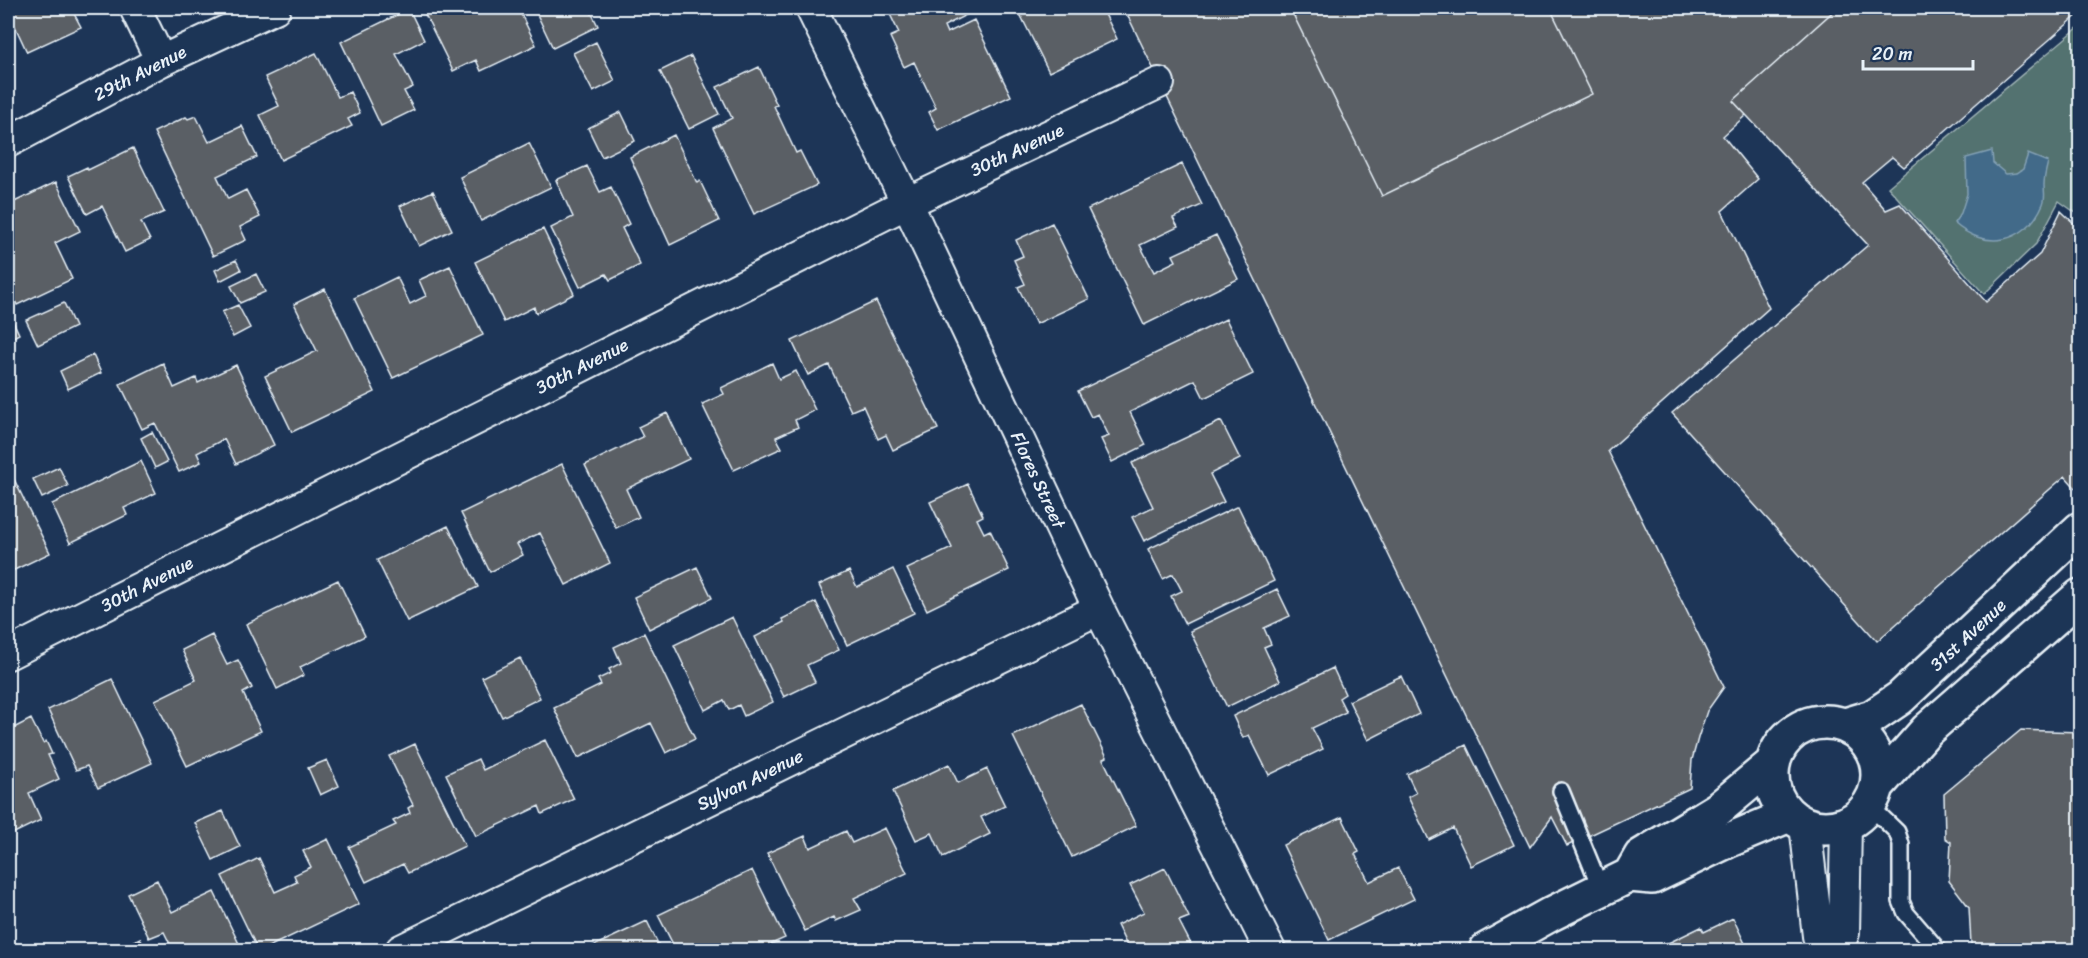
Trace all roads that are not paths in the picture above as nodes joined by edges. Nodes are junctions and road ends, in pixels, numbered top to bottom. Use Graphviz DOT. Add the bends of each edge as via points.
graph roads {
  1 [pos="135,8"];
  2 [pos="274,8"];
  3 [pos="811,8"];
  4 [pos="161,61"];
  5 [pos="1159,83"];
  6 [pos="8,142"];
  7 [pos="907,203"];
  8 [pos="2080,529"];
  9 [pos="2080,596"];
  10 [pos="1099,609"];
  11 [pos="8,654"];
  12 [pos="1845,725"];
  13 [pos="1773,764"];
  14 [pos="1561,791"];
  15 [pos="1864,805"];
  16 [pos="1797,820"];
  17 [pos="1630,875"];
  18 [pos="1601,889"];
  19 [pos="401,951"];
  20 [pos="1270,951"];
  21 [pos="1486,951"];
  22 [pos="1824,951"];
  23 [pos="1837,951"];
  24 [pos="1938,951"];
  1 -- 4 [label="street"];
  2 -- 4 [label="street, 29th Avenue"];
  3 -- 7 [label="street, Flores Street"];
  4 -- 6 [label="street, 29th Avenue"];
  5 -- 7 [label="street, 30th Avenue"];
  7 -- 10 [label="street, Flores Street"];
  7 -- 11 [label="street, 30th Avenue"];
  8 -- 12 [label="street, 31st Avenue" via="1900,698 1872,717"];
  9 -- 15 [label="street" via="1927,730"];
  10 -- 19 [label="street, Sylvan Avenue"];
  10 -- 20 [label="street, Flores Street"];
  12 -- 13 [label="street" via="1826,721 1791,733 1779,747"];
  12 -- 15 [label="street" via="1872,750 1878,767"];
  13 -- 16 [label="street" via="1772,783 1778,801"];
  13 -- 17 [label="street" via="1718,809 1641,856"];
  14 -- 18 [label="lane"];
  15 -- 16 [label="street" via="1824,828"];
  15 -- 23 [label="street" via="1844,933"];
  15 -- 24 [label="lane" via="1897,832 1901,843 1901,901 1906,913"];
  16 -- 17 [label="street" via="1727,841 1652,878"];
  16 -- 22 [label="street"];
  17 -- 18 [label="street"];
  18 -- 21 [label="street"];
}
